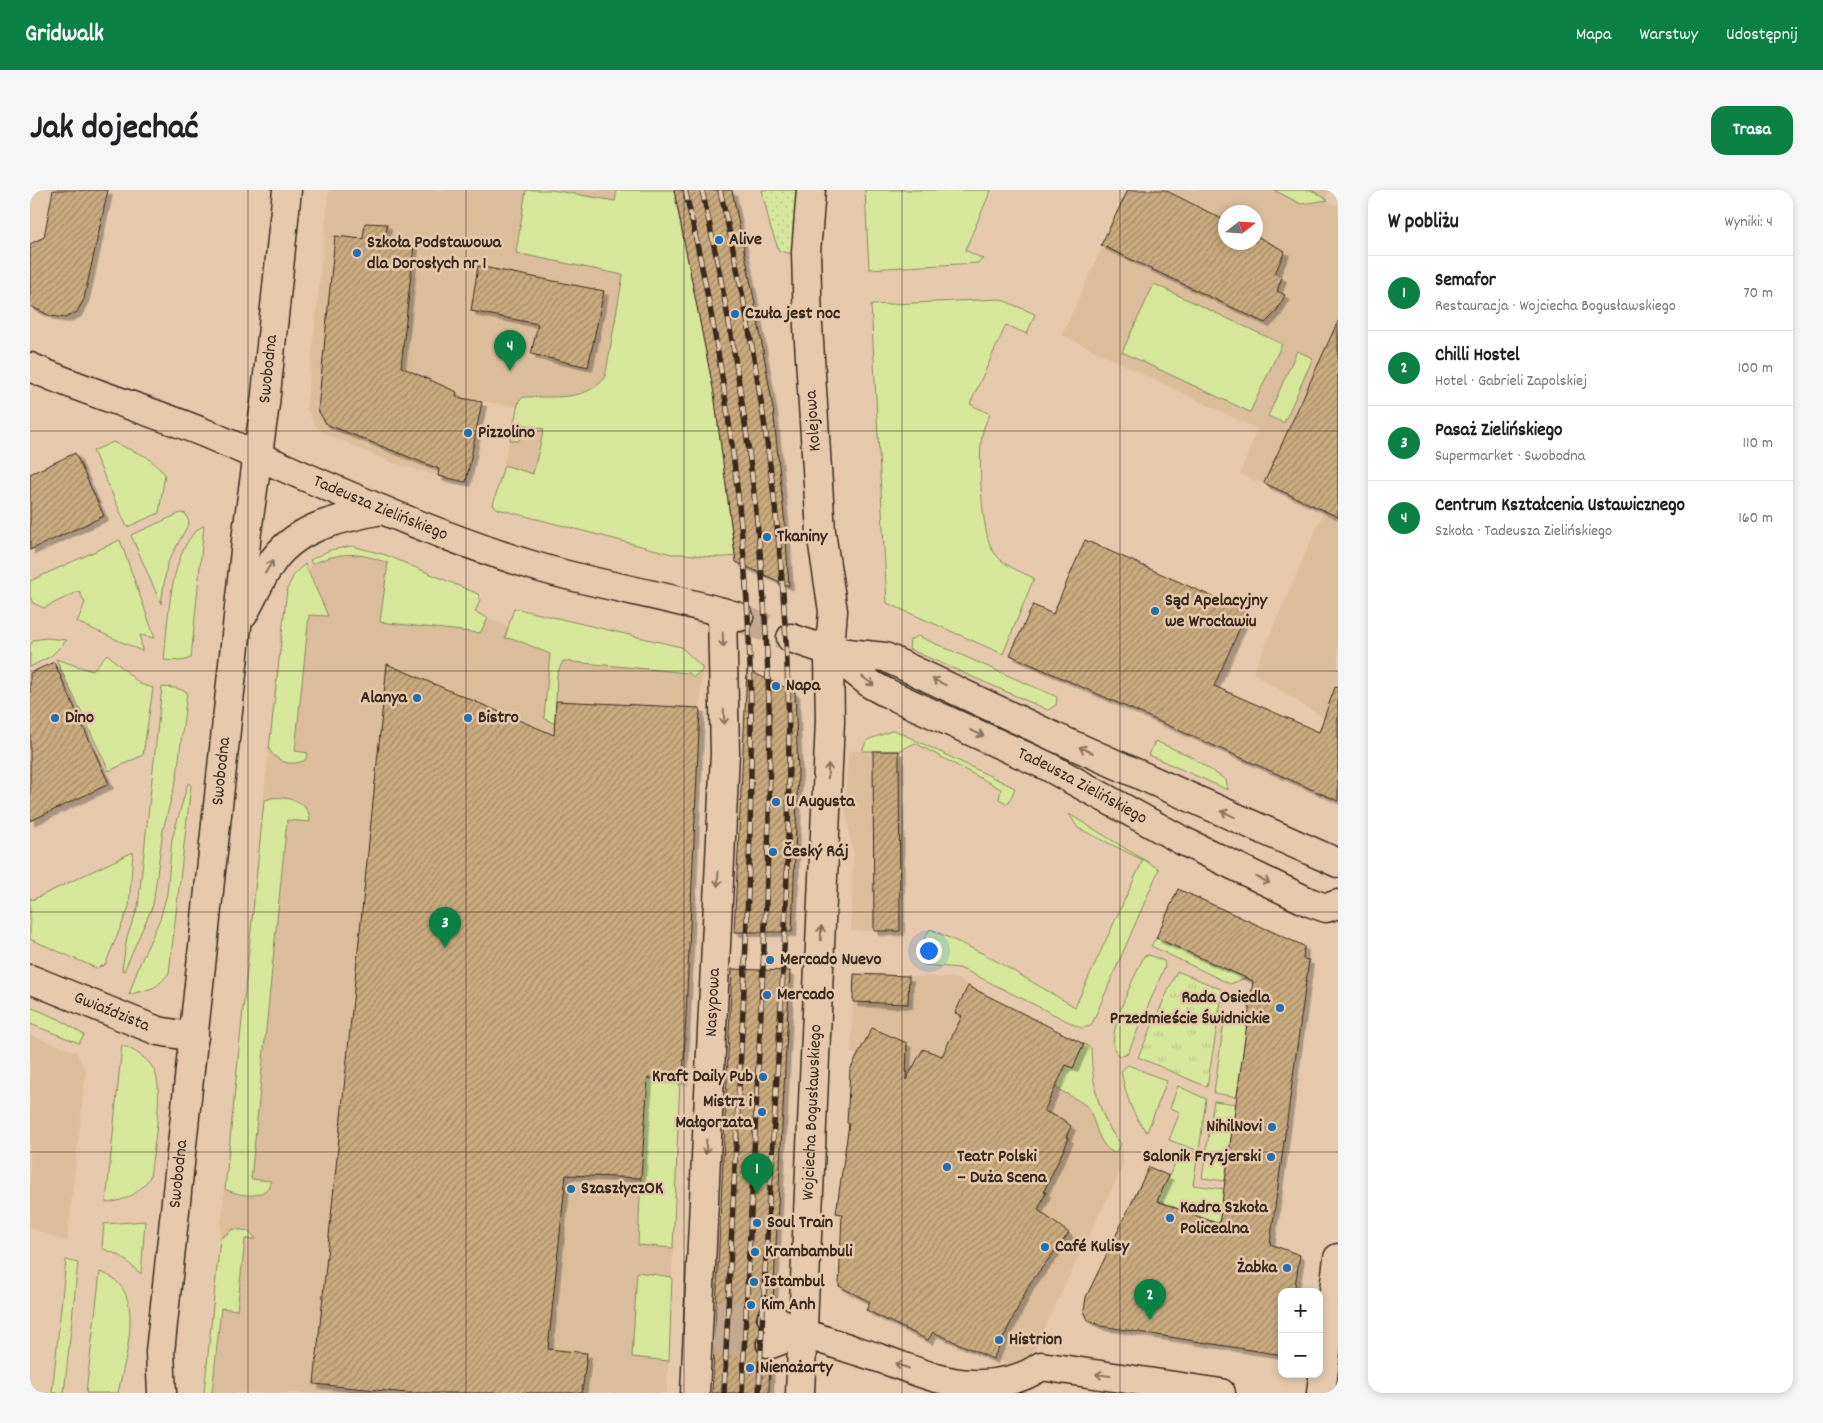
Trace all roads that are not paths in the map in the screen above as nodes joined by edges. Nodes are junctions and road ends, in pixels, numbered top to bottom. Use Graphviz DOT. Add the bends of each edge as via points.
graph roads {
  1 [pos="287,190"];
  2 [pos="811,190"];
  3 [pos="30,367"];
  4 [pos="258,456"];
  5 [pos="381,510"];
  6 [pos="731,615"];
  7 [pos="238,625"];
  8 [pos="791,638"];
  9 [pos="829,651"];
  10 [pos="1338,862"];
  11 [pos="1338,904"];
  12 [pos="30,979"];
  13 [pos="194,1037"];
  14 [pos="1338,1258"];
  15 [pos="771,1330"];
  16 [pos="803,1332"];
  17 [pos="160,1352"];
  18 [pos="143,1393"];
  19 [pos="162,1393"];
  20 [pos="695,1393"];
  21 [pos="800,1393"];
  22 [pos="1221,1393"];
  23 [pos="1321,1393"];
  1 -- 4 [label="street, Swobodna"];
  2 -- 9 [label="street, Kolejowa" via="806,252 808,326 821,532 832,611"];
  3 -- 4 [label="street, Tadeusza Zielińskiego"];
  4 -- 5 [label="street, Tadeusza Zielińskiego"];
  4 -- 7 [label="street, Swobodna"];
  5 -- 6 [label="street, Tadeusza Zielińskiego" via="540,568"];
  7 -- 5 [label="street, one-way" via="270,564 291,541 329,522"];
  6 -- 20 [label="street, Nasypowa, one-way" via="707,1328"];
  7 -- 13 [label="street, Swobodna"];
  8 -- 9 [label="street, Tadeusza Zielińskiego"];
  10 -- 9 [label="street, Tadeusza Zielińskiego, one-way" via="1057,738 885,657"];
  9 -- 11 [label="street, Tadeusza Zielińskiego, one-way" via="884,692 1047,766 1183,841 1309,902 1326,908"];
  16 -- 9 [label="street, Wojciecha Bogusławskiego, one-way" via="830,731"];
  12 -- 13 [label="street, Gwiaździsta" via="158,1031"];
  13 -- 17 [label="street, Swobodna"];
  14 -- 23 [label="street"];
  15 -- 16 [label="street"];
  16 -- 21 [label="street, Wojciecha Bogusławskiego"];
  22 -- 16 [label="street, one-way" via="1041,1366 1020,1377 996,1382 949,1382"];
  17 -- 18 [label="street, Swobodna"];
  17 -- 19 [label="street, Swobodna"];
}
